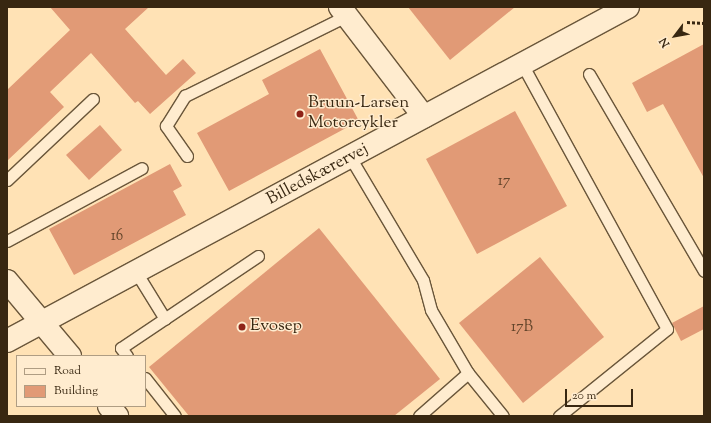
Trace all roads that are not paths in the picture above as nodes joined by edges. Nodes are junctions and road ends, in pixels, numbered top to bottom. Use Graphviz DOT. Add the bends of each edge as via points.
graph roads {
  1 [pos="622,8"];
  2 [pos="343,11"];
  3 [pos="522,64"];
  4 [pos="589,74"];
  5 [pos="93,99"];
  6 [pos="424,117"];
  7 [pos="187,156"];
  8 [pos="350,157"];
  9 [pos="142,168"];
  10 [pos="7,180"];
  11 [pos="7,241"];
  12 [pos="258,256"];
  13 [pos="704,271"];
  14 [pos="136,272"];
  15 [pos="7,281"];
  16 [pos="165,319"];
  17 [pos="42,322"];
  18 [pos="7,341"];
  19 [pos="69,355"];
  20 [pos="126,355"];
  21 [pos="468,373"];
  22 [pos="146,379"];
  23 [pos="110,407"];
  24 [pos="117,416"];
  25 [pos="175,416"];
  26 [pos="418,416"];
  27 [pos="503,416"];
  28 [pos="559,416"];
  1 -- 3 [label="street, Billedskærervej"];
  2 -- 6 [label="street"];
  2 -- 7 [label="lane" via="185,96 166,126"];
  3 -- 6 [label="street, Billedskærervej"];
  3 -- 28 [label="lane" via="667,329"];
  4 -- 13 [label="lane"];
  5 -- 10 [label="lane"];
  6 -- 8 [label="street, Billedskærervej"];
  8 -- 14 [label="street, Billedskærervej"];
  8 -- 21 [label="lane" via="423,280 431,310"];
  9 -- 11 [label="lane"];
  12 -- 16 [label="lane"];
  14 -- 16 [label="lane"];
  14 -- 17 [label="street, Billedskærervej"];
  15 -- 17 [label="street"];
  16 -- 20 [label="lane" via="121,348"];
  17 -- 18 [label="street, Billedskærervej"];
  17 -- 19 [label="street"];
  21 -- 26 [label="lane"];
  21 -- 27 [label="lane"];
  22 -- 25 [label="lane"];
  23 -- 24 [label="street"];
}
